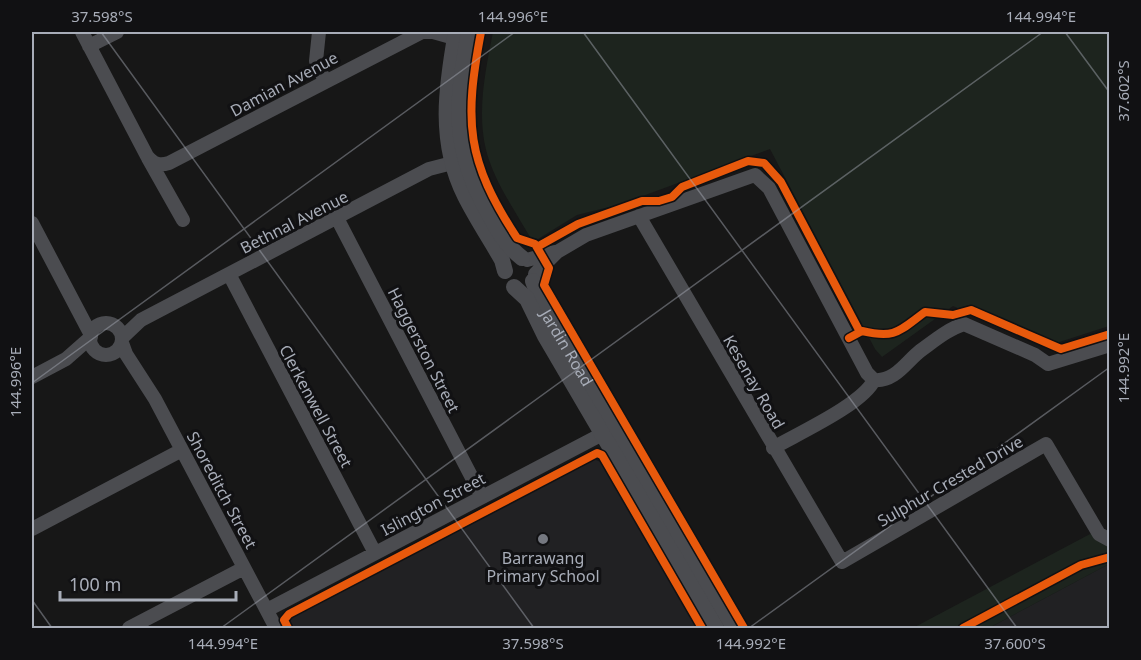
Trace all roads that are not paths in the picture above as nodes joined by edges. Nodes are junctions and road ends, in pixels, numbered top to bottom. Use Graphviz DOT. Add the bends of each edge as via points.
graph roads {
  1 [pos="82,32"];
  2 [pos="117,32"];
  3 [pos="319,32"];
  4 [pos="423,32"];
  5 [pos="462,35"];
  6 [pos="89,46"];
  7 [pos="325,81"];
  8 [pos="147,156"];
  9 [pos="459,161"];
  10 [pos="639,216"];
  11 [pos="337,218"];
  12 [pos="183,220"];
  13 [pos="32,224"];
  14 [pos="529,268"];
  15 [pos="505,271"];
  16 [pos="229,274"];
  17 [pos="514,287"];
  18 [pos="76,307"];
  19 [pos="141,320"];
  20 [pos="106,324"];
  21 [pos="91,336"];
  22 [pos="122,340"];
  23 [pos="1110,345"];
  24 [pos="103,354"];
  25 [pos="66,359"];
  26 [pos="135,369"];
  27 [pos="32,377"];
  28 [pos="874,380"];
  29 [pos="608,431"];
  30 [pos="773,448"];
  31 [pos="182,450"];
  32 [pos="482,497"];
  33 [pos="32,529"];
  34 [pos="1104,537"];
  35 [pos="375,553"];
  36 [pos="842,562"];
  37 [pos="244,568"];
  38 [pos="267,610"];
  39 [pos="129,628"];
  40 [pos="276,628"];
  41 [pos="716,628"];
  42 [pos="734,628"];
  1 -- 6 [label="street"];
  2 -- 6 [label="street"];
  3 -- 7 [label="street" via="316,61"];
  4 -- 5 [label="street, Damian Avenue"];
  4 -- 7 [label="street, Damian Avenue"];
  5 -- 9 [label="street, Jardin Road" via="445,104 446,130"];
  6 -- 8 [label="street"];
  7 -- 8 [label="street, Damian Avenue" via="169,164 161,165"];
  8 -- 12 [label="street"];
  9 -- 11 [label="street, Bethnal Avenue" via="429,169"];
  9 -- 14 [label="street, Jardin Road" via="469,172 507,244"];
  9 -- 15 [label="street, Jardin Road" via="464,194"];
  10 -- 14 [label="street" via="586,235"];
  10 -- 28 [label="street" via="755,175 769,188"];
  10 -- 30 [label="street, Kesenay Road"];
  11 -- 16 [label="street, Bethnal Avenue"];
  11 -- 32 [label="street, Haggerston Street"];
  13 -- 18 [label="street"];
  14 -- 15 [label="street" via="509,262"];
  14 -- 17 [label="street" via="523,288"];
  14 -- 29 [label="street, Jardin Road" via="544,309"];
  15 -- 17 [label="street, Jardin Road"];
  16 -- 19 [label="street, Bethnal Avenue"];
  16 -- 35 [label="street, Clerkenwell Street"];
  17 -- 29 [label="street, Jardin Road" via="529,302 545,336"];
  18 -- 20 [label="street" via="89,318"];
  18 -- 21 [label="street"];
  19 -- 20 [label="street, Bethnal Avenue"];
  19 -- 22 [label="street, Bethnal Avenue"];
  20 -- 21 [label="street" via="96,328"];
  20 -- 22 [label="street" via="118,329"];
  21 -- 24 [label="street" via="92,346"];
  21 -- 25 [label="street"];
  22 -- 24 [label="street" via="117,351"];
  22 -- 26 [label="street, Shoreditch Street"];
  23 -- 28 [label="street" via="1048,364 964,324 953,327 887,379"];
  24 -- 25 [label="street"];
  24 -- 26 [label="street, Shoreditch Street"];
  25 -- 27 [label="street"];
  26 -- 31 [label="street, Shoreditch Street"];
  28 -- 30 [label="street" via="867,392 850,404"];
  29 -- 32 [label="street, Islington Street"];
  29 -- 41 [label="street, Jardin Road"];
  29 -- 42 [label="street, Jardin Road"];
  30 -- 36 [label="street, Kesenay Road"];
  31 -- 33 [label="street"];
  31 -- 37 [label="street, Shoreditch Street"];
  32 -- 35 [label="street, Islington Street"];
  34 -- 36 [label="street, Sulphur Crested Drive" via="1046,444"];
  35 -- 38 [label="street, Islington Street"];
  37 -- 38 [label="street, Shoreditch Street"];
  37 -- 39 [label="street"];
  38 -- 40 [label="street, Shoreditch Street"];
}
